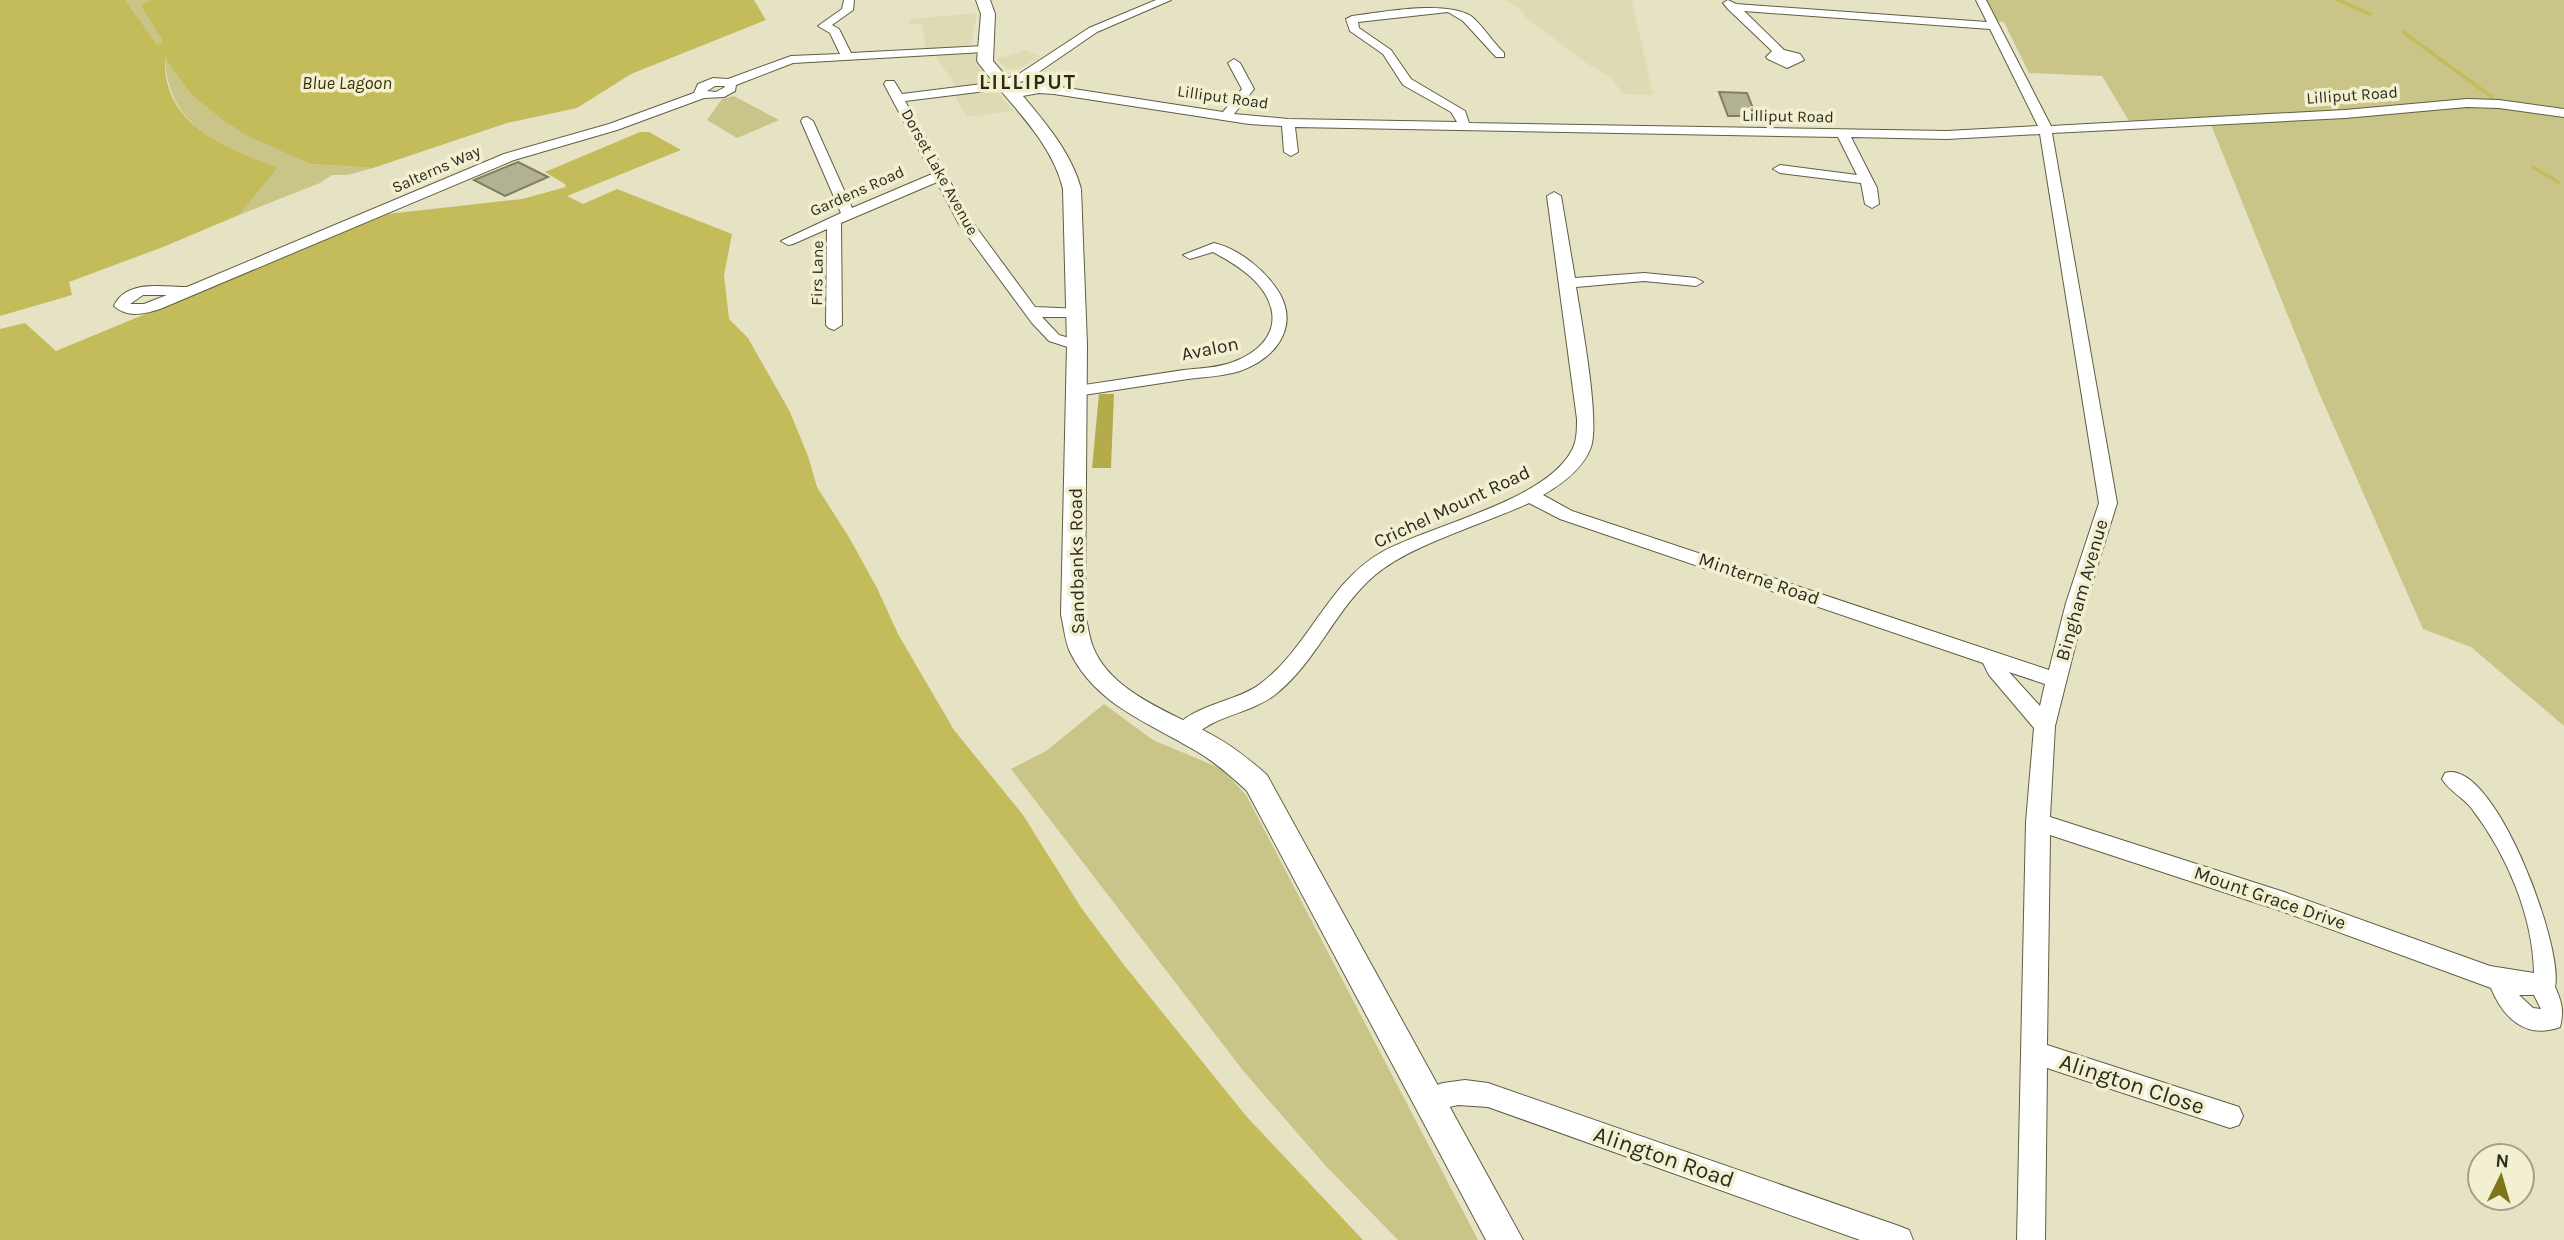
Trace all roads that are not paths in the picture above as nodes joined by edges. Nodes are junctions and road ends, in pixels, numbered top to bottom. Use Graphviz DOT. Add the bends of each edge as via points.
graph roads {
  1 [pos="849,0"];
  2 [pos="984,0"];
  3 [pos="1167,0"];
  4 [pos="1981,0"];
  5 [pos="1729,4"];
  6 [pos="1995,26"];
  7 [pos="984,49"];
  8 [pos="1781,53"];
  9 [pos="1500,55"];
  10 [pos="847,56"];
  11 [pos="1234,63"];
  12 [pos="890,85"];
  13 [pos="1007,87"];
  14 [pos="898,97"];
  15 [pos="2564,113"];
  16 [pos="1226,117"];
  17 [pos="807,121"];
  18 [pos="1288,123"];
  19 [pos="1464,126"];
  20 [pos="2044,131"];
  21 [pos="1843,134"];
  22 [pos="1291,152"];
  23 [pos="1780,169"];
  24 [pos="940,176"];
  25 [pos="1866,180"];
  26 [pos="1554,196"];
  27 [pos="1872,204"];
  28 [pos="841,217"];
  29 [pos="788,241"];
  30 [pos="1190,256"];
  31 [pos="1696,282"];
  32 [pos="1568,283"];
  33 [pos="190,290"];
  34 [pos="1033,312"];
  35 [pos="1077,312"];
  36 [pos="834,325"];
  37 [pos="1077,345"];
  38 [pos="1077,391"];
  39 [pos="1530,496"];
  40 [pos="1990,657"];
  41 [pos="2056,680"];
  42 [pos="2045,726"];
  43 [pos="1182,732"];
  44 [pos="2453,779"];
  45 [pos="2037,822"];
  46 [pos="2500,980"];
  47 [pos="2541,984"];
  48 [pos="2034,1052"];
  49 [pos="1427,1100"];
  50 [pos="2230,1116"];
  51 [pos="1505,1240"];
  52 [pos="1899,1240"];
  53 [pos="2031,1240"];
  1 -- 10 [label="street" via="847,10 824,26 835,31"];
  2 -- 7 [label="main road" via="988,14"];
  3 -- 13 [label="street" via="1072,41"];
  4 -- 6 [label="street, Bingham Avenue"];
  5 -- 6 [label="street"];
  5 -- 8 [label="street"];
  6 -- 20 [label="street, Bingham Avenue"];
  7 -- 10 [label="street, Salterns Way"];
  7 -- 13 [label="main road, Sandbanks Road" via="987,64"];
  9 -- 19 [label="street" via="1464,14 1452,9 1352,19 1354,29 1387,52 1407,82 1455,108"];
  10 -- 33 [label="street, Salterns Way" via="792,60 729,83 731,89 725,93 702,94 613,127 509,157"];
  11 -- 16 [label="street" via="1248,89"];
  12 -- 14 [label="street, Dorset Lake Avenue"];
  13 -- 14 [label="street, Dorset Lake Avenue"];
  13 -- 16 [label="street, Lilliput Road"];
  13 -- 35 [label="main road, Sandbanks Road" via="1068,172 1074,210"];
  14 -- 24 [label="street, Dorset Lake Avenue"];
  15 -- 20 [label="street, Lilliput Road" via="2467,103"];
  16 -- 18 [label="street, Lilliput Road"];
  17 -- 28 [label="street"];
  18 -- 19 [label="street, Lilliput Road"];
  18 -- 22 [label="street"];
  19 -- 21 [label="street, Lilliput Road"];
  20 -- 21 [label="street, Lilliput Road"];
  20 -- 41 [label="street, Bingham Avenue" via="2108,503"];
  21 -- 25 [label="street"];
  23 -- 25 [label="street"];
  24 -- 28 [label="street, Gardens Road"];
  24 -- 34 [label="street, Dorset Lake Avenue" via="966,225"];
  25 -- 27 [label="street"];
  26 -- 32 [label="street, Crichel Mount Road"];
  28 -- 29 [label="street, Gardens Road"];
  28 -- 36 [label="street, Firs Lane"];
  30 -- 38 [label="street, Avalon" via="1214,247 1248,267 1269,287 1278,302 1281,326 1272,346 1236,367"];
  31 -- 32 [label="street" via="1644,277"];
  32 -- 39 [label="street, Crichel Mount Road" via="1583,405 1582,447 1572,466"];
  34 -- 35 [label="street"];
  34 -- 37 [label="street, Dorset Lake Avenue" via="1054,338"];
  35 -- 37 [label="main road, Sandbanks Road"];
  37 -- 38 [label="main road, Sandbanks Road"];
  38 -- 43 [label="main road, Sandbanks Road" via="1075,636 1090,669 1107,685"];
  39 -- 40 [label="street, Minterne Road" via="1566,515"];
  39 -- 43 [label="street, Crichel Mount Road" via="1387,558 1355,583 1300,658 1266,691 1200,718"];
  40 -- 41 [label="street, Minterne Road"];
  40 -- 42 [label="street"];
  41 -- 42 [label="street, Bingham Avenue"];
  42 -- 45 [label="street, Bingham Avenue"];
  43 -- 49 [label="main road, Sandbanks Road" via="1229,755 1257,783"];
  44 -- 47 [label="street" via="2476,797 2488,814 2521,877 2543,940 2547,965 2546,980"];
  45 -- 46 [label="street, Mount Grace Drive" via="2323,915"];
  45 -- 48 [label="street, Bingham Avenue"];
  46 -- 47 [label="street, Mount Grace Drive"];
  46 -- 47 [label="street" via="2510,1005 2540,1022 2551,1019 2554,1010"];
  48 -- 50 [label="street, Alington Close"];
  48 -- 53 [label="street"];
  49 -- 51 [label="main road, Sandbanks Road"];
  49 -- 52 [label="street, Alington Road" via="1467,1091 1488,1096"];
}
